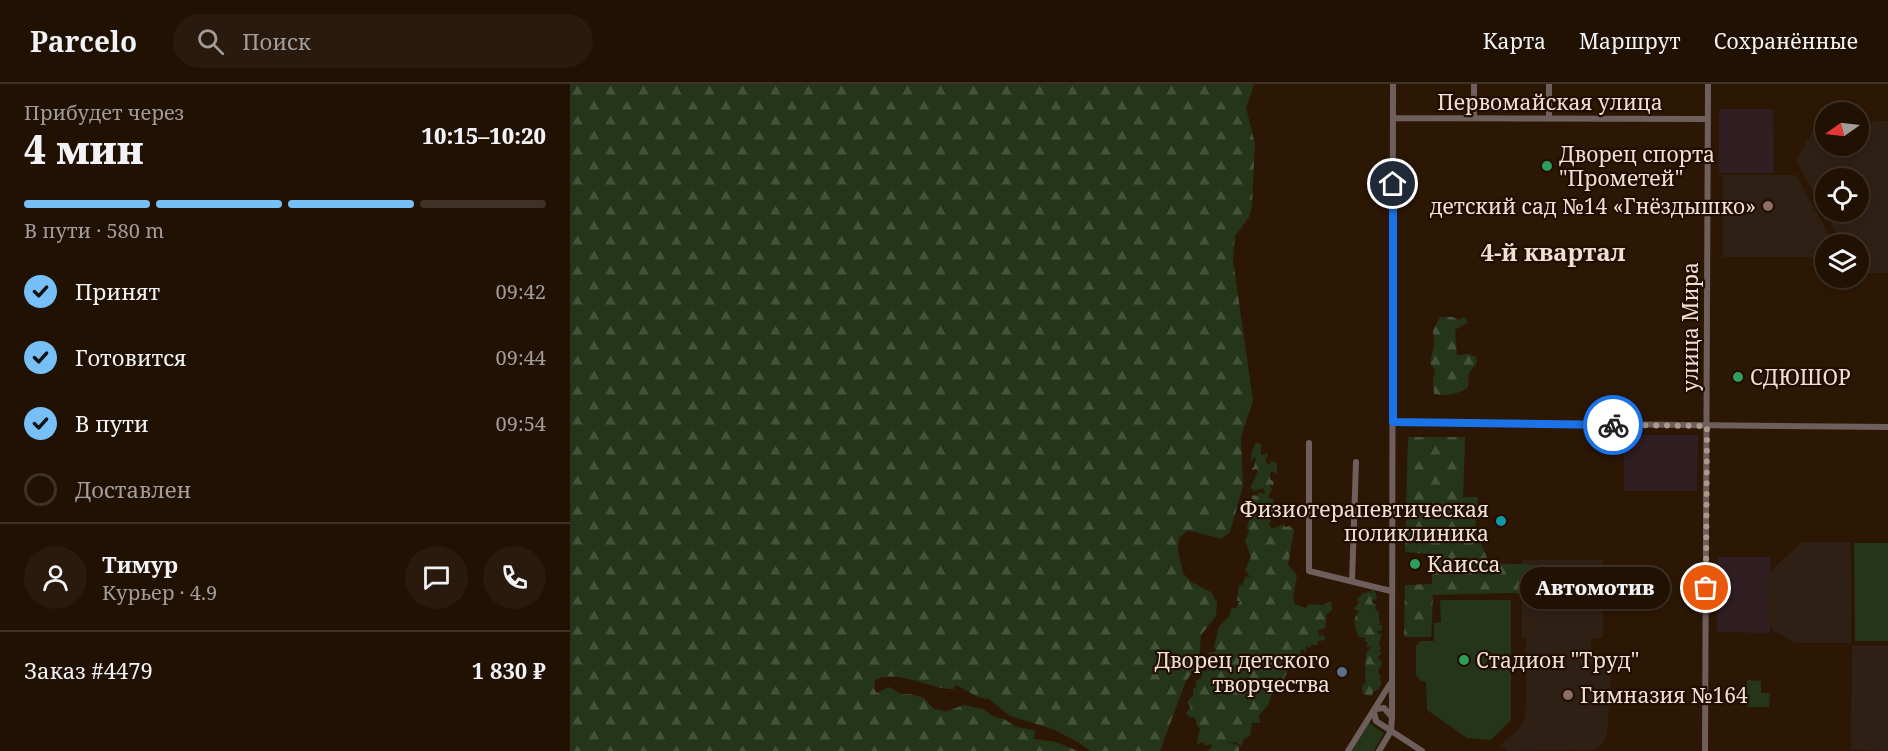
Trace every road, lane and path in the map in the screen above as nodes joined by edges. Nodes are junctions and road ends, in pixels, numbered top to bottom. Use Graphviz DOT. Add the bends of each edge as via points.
graph roads {
  1 [pos="1393,84"];
  2 [pos="1474,84"];
  3 [pos="1549,84"];
  4 [pos="1708,84"];
  5 [pos="1393,118"];
  6 [pos="1474,118"];
  7 [pos="1549,118"];
  8 [pos="1708,119"];
  9 [pos="1393,422"];
  10 [pos="1707,426"];
  11 [pos="1888,428"];
  12 [pos="1310,443"];
  13 [pos="1356,462"];
  14 [pos="1352,580"];
  15 [pos="1391,591"];
  16 [pos="1392,678"];
  17 [pos="1375,711"];
  18 [pos="1392,717"];
  19 [pos="1391,732"];
  20 [pos="1348,751"];
  21 [pos="1379,751"];
  22 [pos="1422,751"];
  23 [pos="1705,751"];
  1 -- 5 [label="street"];
  2 -- 6 [label="street"];
  3 -- 7 [label="street"];
  4 -- 8 [label="street, улица Мира"];
  5 -- 6 [label="street, Первомайская улица"];
  5 -- 9 [label="street"];
  6 -- 7 [label="street, Первомайская улица"];
  7 -- 8 [label="street, Первомайская улица"];
  8 -- 10 [label="street, улица Мира"];
  9 -- 10 [label="street"];
  9 -- 15 [label="street"];
  10 -- 11 [label="street"];
  10 -- 23 [label="street, улица Мира"];
  12 -- 14 [label="street" via="1309,571"];
  13 -- 14 [label="street"];
  14 -- 15 [label="street"];
  15 -- 16 [label="street"];
  16 -- 17 [label="street"];
  16 -- 18 [label="street"];
  17 -- 18 [label="street" via="1384,708"];
  17 -- 19 [label="street" via="1376,721"];
  17 -- 20 [label="street"];
  18 -- 19 [label="street"];
  19 -- 21 [label="street"];
  19 -- 22 [label="street"];
}
